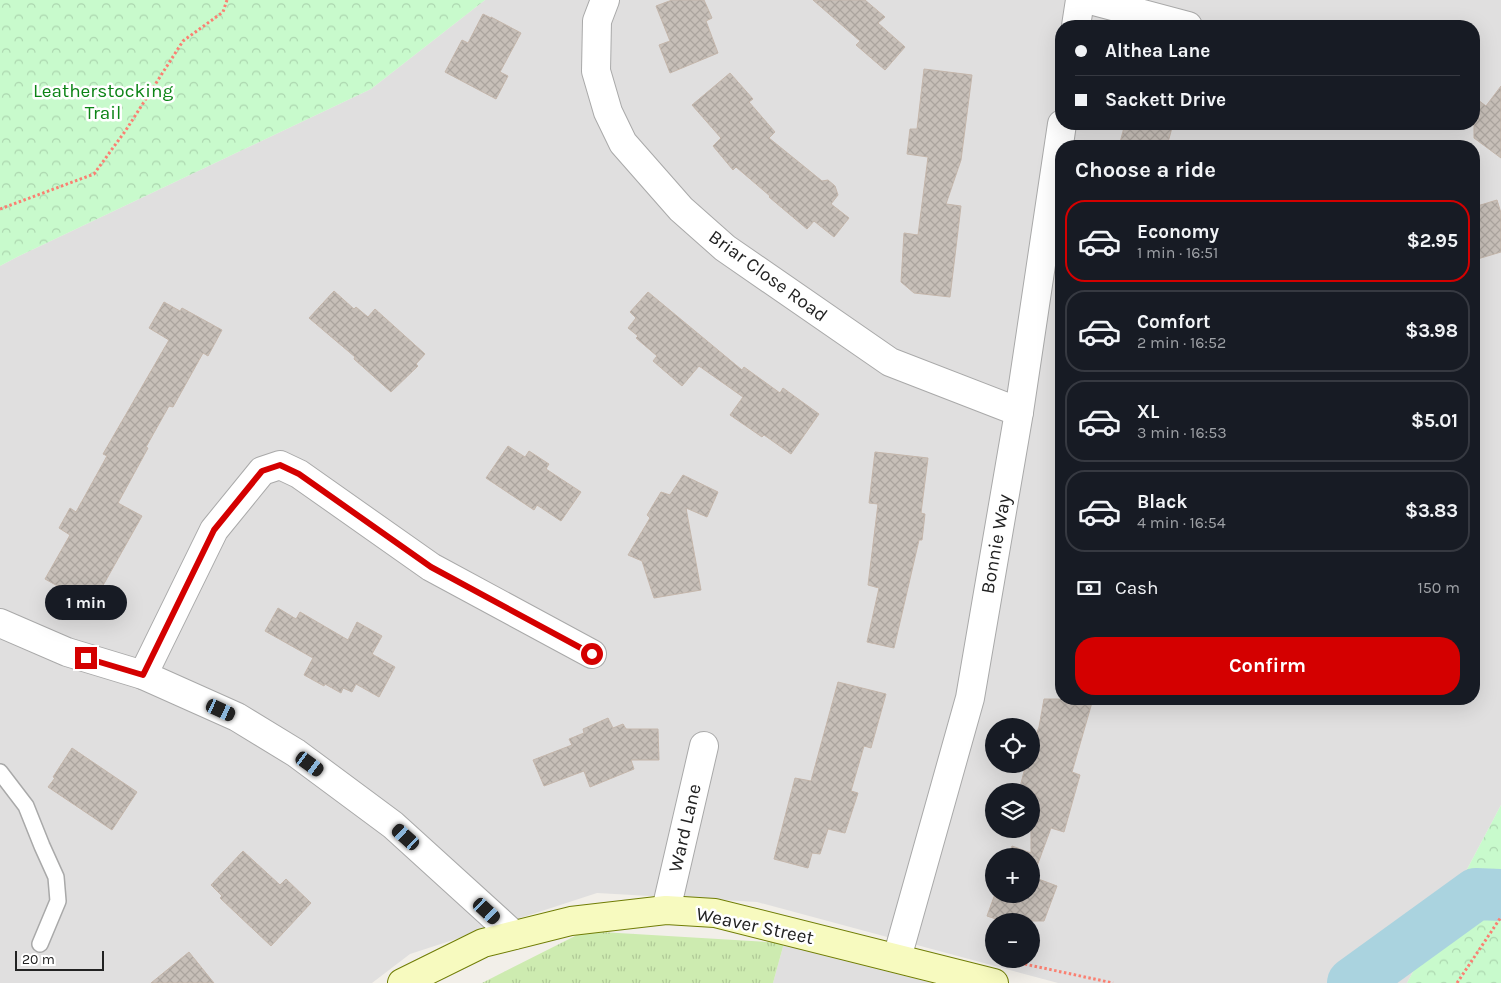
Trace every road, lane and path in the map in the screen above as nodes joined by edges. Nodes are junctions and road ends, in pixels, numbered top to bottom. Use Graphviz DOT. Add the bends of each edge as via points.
graph roads {
  1 [pos="227,0"];
  2 [pos="605,0"];
  3 [pos="1080,0"];
  4 [pos="1090,0"];
  5 [pos="1077,20"];
  6 [pos="1165,20"];
  7 [pos="1055,171"];
  8 [pos="0,210"];
  9 [pos="1019,412"];
  10 [pos="0,623"];
  11 [pos="592,654"];
  12 [pos="143,675"];
  13 [pos="704,746"];
  14 [pos="0,772"];
  15 [pos="666,910"];
  16 [pos="1501,917"];
  17 [pos="514,935"];
  18 [pos="40,944"];
  19 [pos="897,958"];
  20 [pos="1001,972"];
  21 [pos="402,983"];
  22 [pos="1113,983"];
  23 [pos="1457,983"];
  1 -- 8 [label="path" via="223,12 183,41 94,174"];
  2 -- 9 [label="street, Briar Close Road" via="597,21 596,71 608,112 623,143 681,209 725,248 890,362"];
  3 -- 5 [label="street"];
  4 -- 6 [label="street"];
  7 -- 9 [label="street, Bonnie Way"];
  9 -- 19 [label="street, Bonnie Way" via="970,698"];
  10 -- 12 [label="street" via="67,652"];
  11 -- 12 [label="street" via="431,567 299,474 280,465 262,471 214,530"];
  12 -- 17 [label="street" via="237,718 296,753 393,825"];
  13 -- 15 [label="street, Ward Lane"];
  14 -- 18 [label="lane" via="26,806 56,877 58,901"];
  15 -- 17 [label="main road, Weaver Street" via="571,921"];
  15 -- 19 [label="main road, Weaver Street" via="715,913"];
  16 -- 23 [label="path"];
  17 -- 21 [label="main road, Weaver Street" via="483,943"];
  19 -- 20 [label="main road, Weaver Street"];
  20 -- 22 [label="path"];
}
